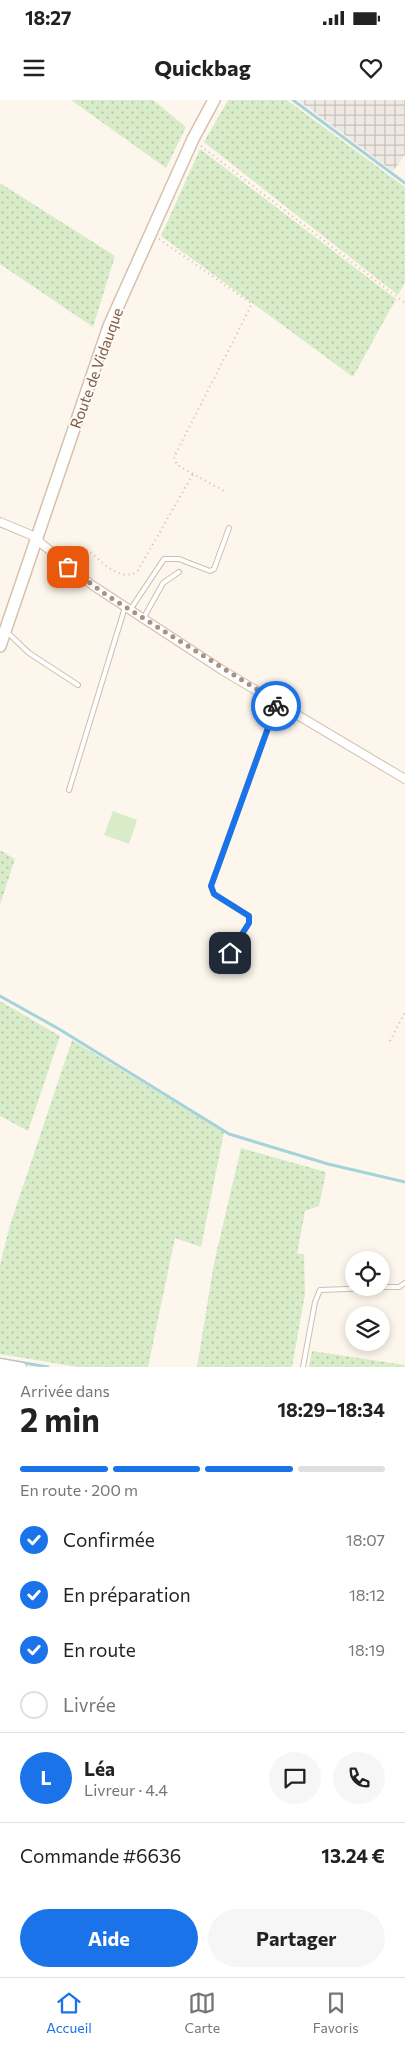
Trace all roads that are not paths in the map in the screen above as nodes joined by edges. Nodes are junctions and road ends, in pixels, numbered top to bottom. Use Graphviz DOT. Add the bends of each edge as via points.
graph roads {
  1 [pos="214,100"];
  2 [pos="0,522"];
  3 [pos="229,528"];
  4 [pos="37,541"];
  5 [pos="179,572"];
  6 [pos="128,609"];
  7 [pos="143,618"];
  8 [pos="5,630"];
  9 [pos="0,646"];
  10 [pos="78,685"];
  11 [pos="277,702"];
  12 [pos="405,779"];
  13 [pos="69,790"];
  14 [pos="230,953"];
  15 [pos="405,1283"];
  16 [pos="390,1287"];
  17 [pos="345,1289"];
  18 [pos="0,1363"];
  19 [pos="22,1367"];
  20 [pos="303,1367"];
  1 -- 4 [label="street, Route de Vidauque" via="109,326"];
  2 -- 4 [label="street" via="31,535"];
  3 -- 6 [label="lane" via="214,569 210,571 179,559 164,559"];
  4 -- 6 [label="street"];
  4 -- 8 [label="street, Route de Vidauque"];
  5 -- 7 [label="lane" via="163,582"];
  6 -- 7 [label="street"];
  6 -- 13 [label="lane"];
  7 -- 11 [label="street"];
  8 -- 9 [label="street, Route de Vidauque"];
  8 -- 10 [label="lane" via="29,653"];
  11 -- 12 [label="street"];
  11 -- 14 [label="lane" via="211,886 214,894 249,916 249,923"];
  15 -- 16 [label="lane"];
  17 -- 20 [label="lane" via="320,1290"];
  18 -- 19 [label="street"];
}
